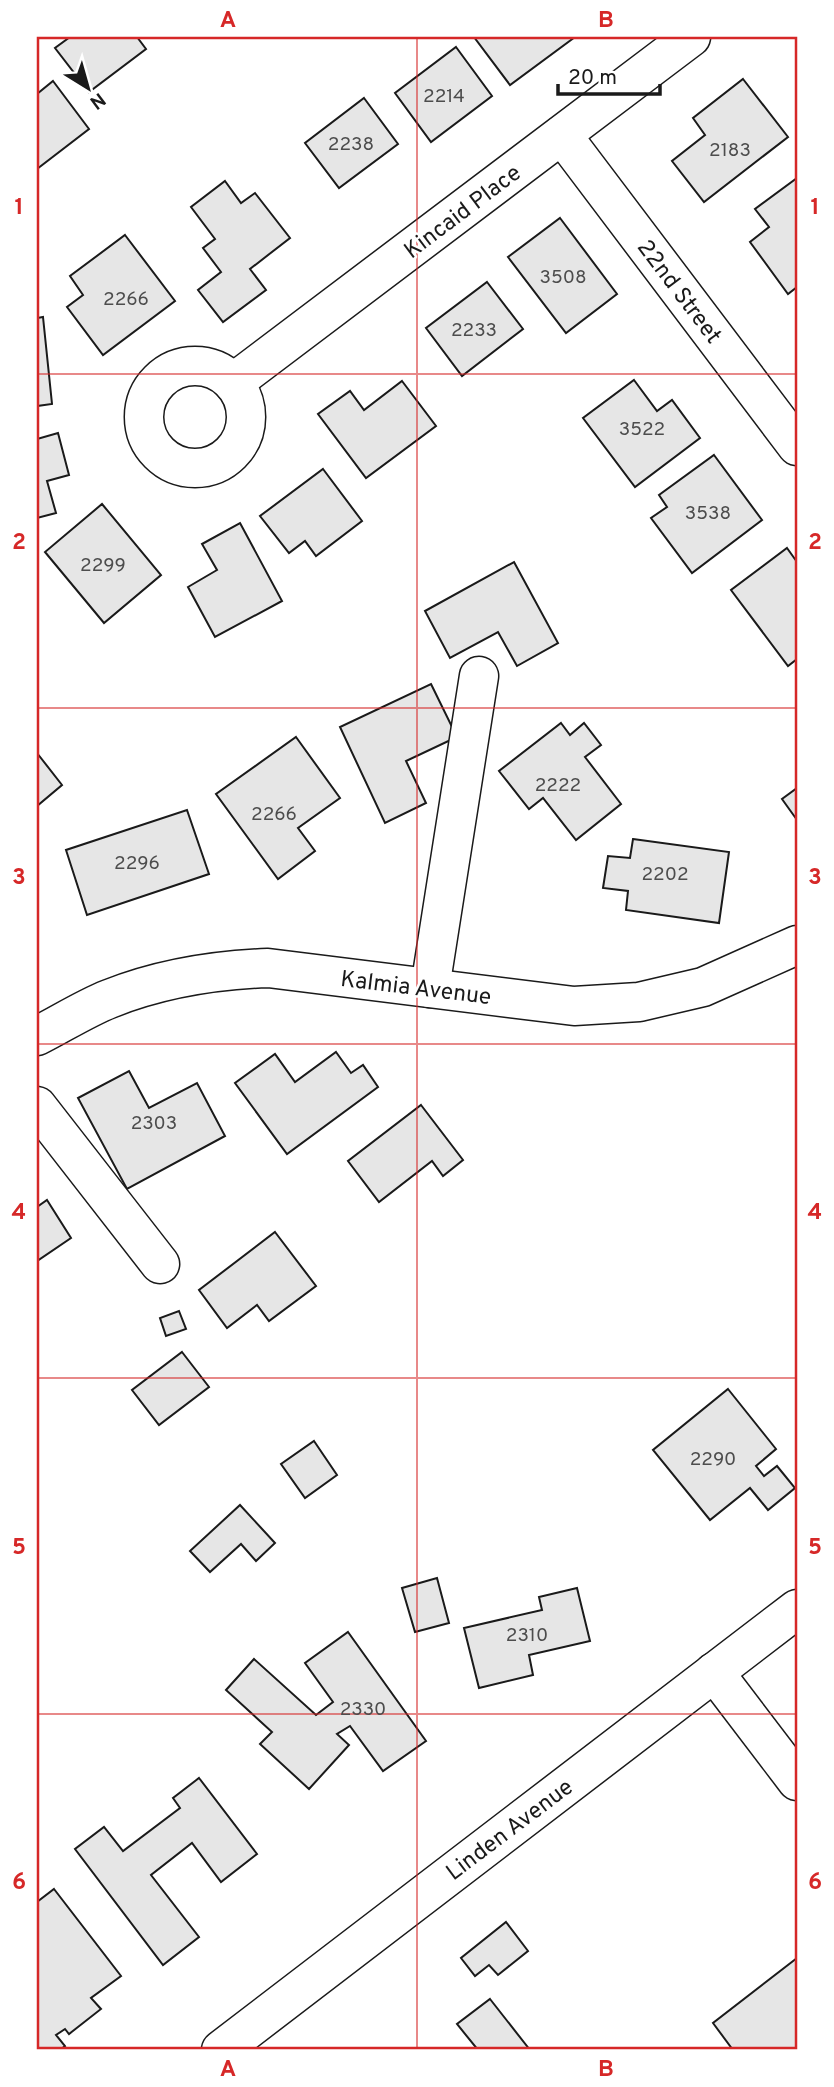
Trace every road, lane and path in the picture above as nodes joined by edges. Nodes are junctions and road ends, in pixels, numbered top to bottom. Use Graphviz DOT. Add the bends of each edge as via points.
graph roads {
  1 [pos="691,37"];
  2 [pos="562,135"];
  3 [pos="233,383"];
  4 [pos="797,446"];
  5 [pos="479,676"];
  6 [pos="797,945"];
  7 [pos="430,988"];
  8 [pos="37,1036"];
  9 [pos="37,1107"];
  10 [pos="160,1264"];
  11 [pos="797,1609"];
  12 [pos="714,1672"];
  13 [pos="797,1781"];
  14 [pos="221,2050"];
  1 -- 2 [label="street, Kincaid Place"];
  2 -- 3 [label="street, Kincaid Place"];
  2 -- 4 [label="street, 22nd Street"];
  5 -- 7 [label="street"];
  6 -- 7 [label="street, Kalmia Avenue" via="703,987 639,1002 574,1006"];
  7 -- 8 [label="street, Kalmia Avenue" via="245,969 176,979 109,999"];
  9 -- 10 [label="street"];
  11 -- 12 [label="street, Linden Avenue"];
  12 -- 13 [label="street"];
  12 -- 14 [label="street, Linden Avenue"];
}
